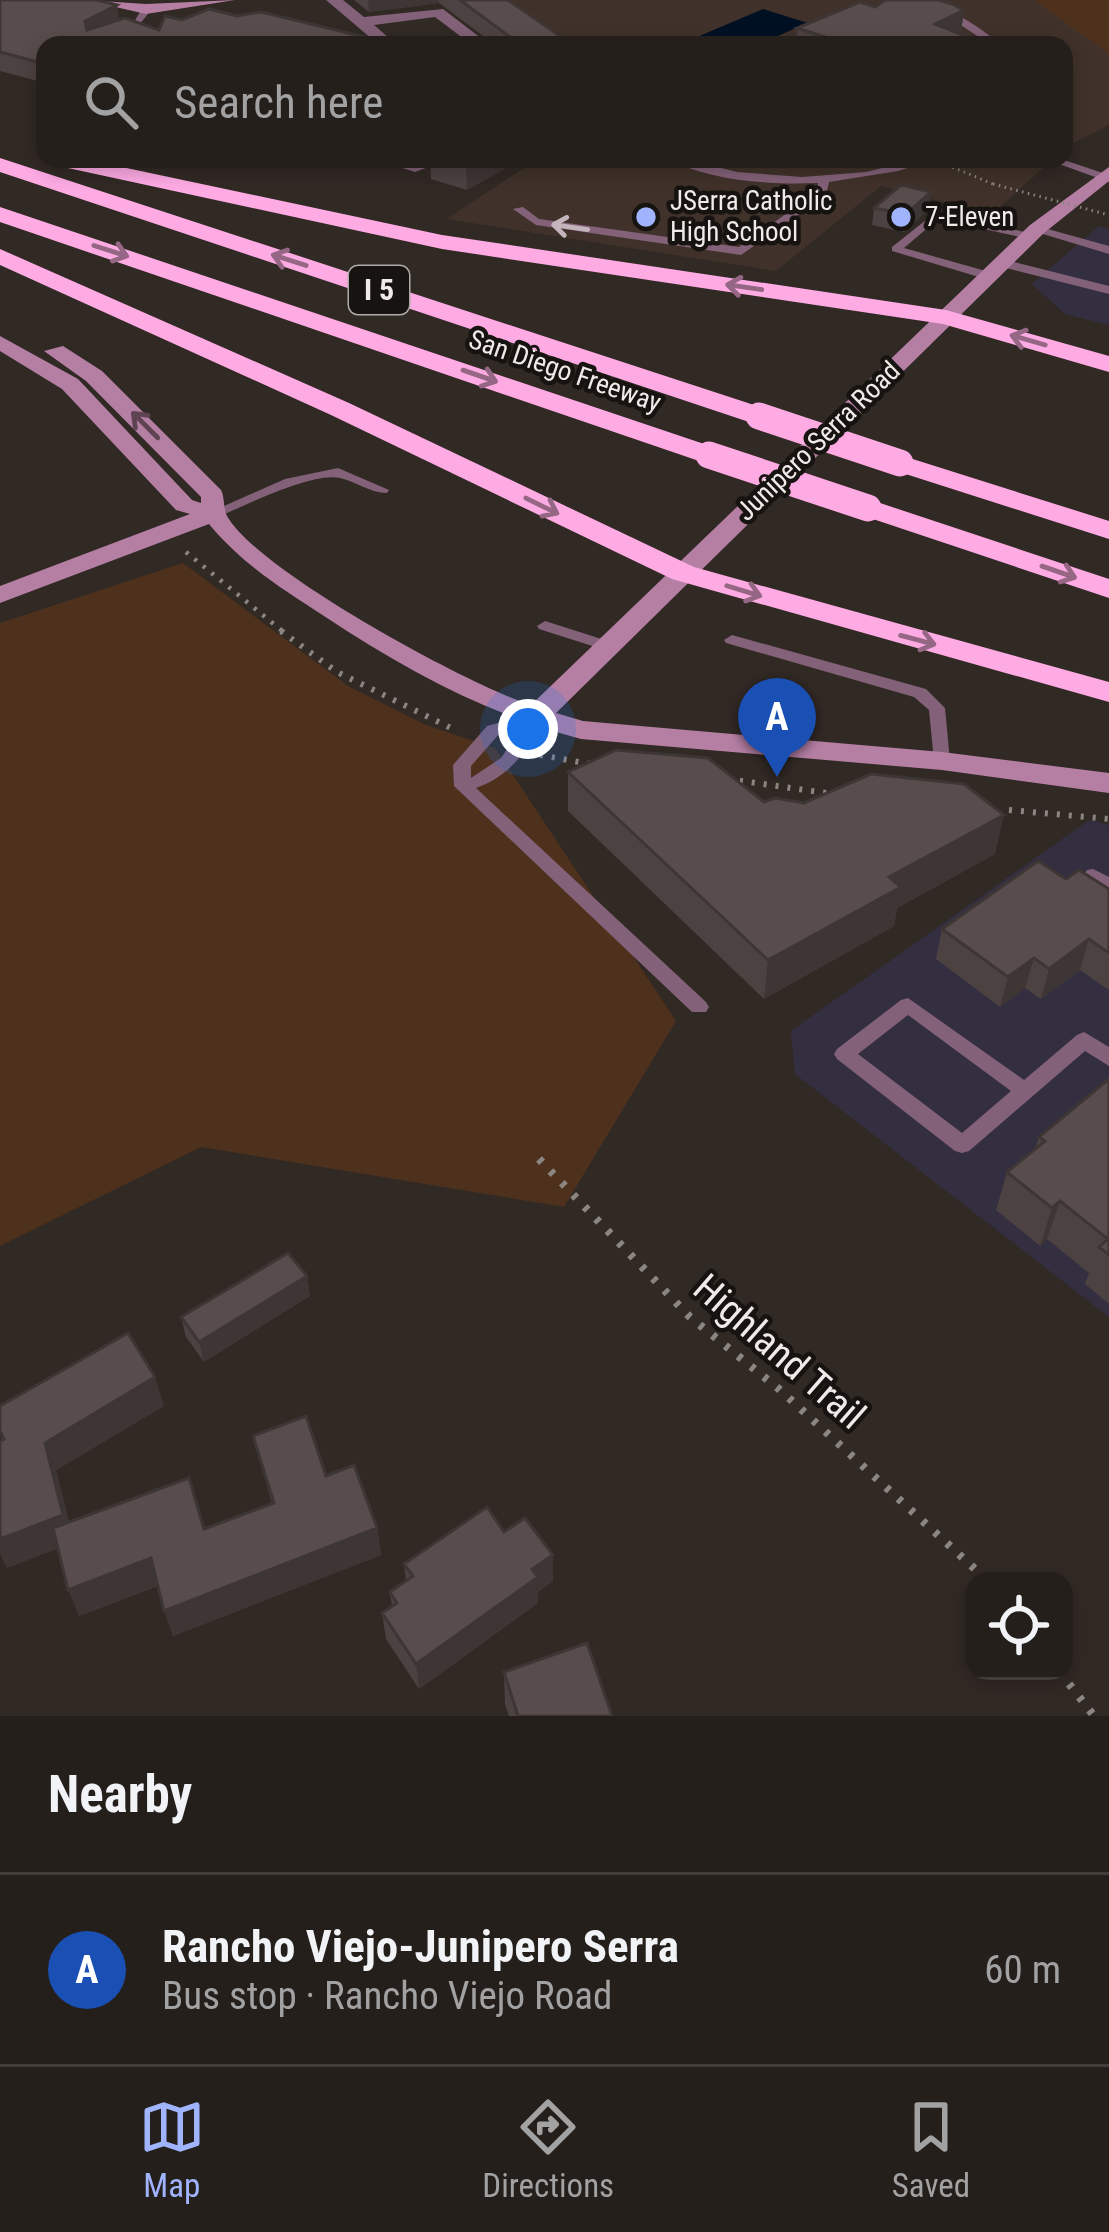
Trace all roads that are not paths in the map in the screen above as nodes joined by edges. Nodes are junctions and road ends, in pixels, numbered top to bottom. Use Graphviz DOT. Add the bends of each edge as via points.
graph roads {
  1 [pos="93,0"];
  2 [pos="224,0"];
  3 [pos="334,0"];
  4 [pos="913,0"];
  5 [pos="146,9"];
  6 [pos="361,29"];
  7 [pos="128,30"];
  8 [pos="145,34"];
  9 [pos="115,36"];
  10 [pos="373,36"];
  11 [pos="470,36"];
  12 [pos="983,36"];
  13 [pos="0,147"];
  14 [pos="36,155"];
  15 [pos="1073,156"];
  16 [pos="0,164"];
  17 [pos="1073,165"];
  18 [pos="96,168"];
  19 [pos="716,168"];
  20 [pos="887,168"];
  21 [pos="1108,174"];
  22 [pos="824,181"];
  23 [pos="519,208"];
  24 [pos="0,214"];
  25 [pos="1033,232"];
  26 [pos="1109,250"];
  27 [pos="0,256"];
  28 [pos="995,269"];
  29 [pos="1109,290"];
  30 [pos="946,317"];
  31 [pos="0,322"];
  32 [pos="0,342"];
  33 [pos="1109,364"];
  34 [pos="382,490"];
  35 [pos="213,514"];
  36 [pos="1109,530"];
  37 [pos="683,573"];
  38 [pos="1109,589"];
  39 [pos="0,596"];
  40 [pos="544,626"];
  41 [pos="732,640"];
  42 [pos="608,646"];
  43 [pos="1109,692"];
  44 [pos="534,718"];
  45 [pos="942,761"];
  46 [pos="1109,783"];
  47 [pos="463,786"];
  48 [pos="699,1007"];
  49 [pos="1109,1058"];
  50 [pos="1025,1091"];
  1 -- 5 [label="main road"];
  2 -- 5 [label="main road"];
  3 -- 6 [label="street"];
  4 -- 12 [label="lane"];
  5 -- 7 [label="lane"];
  6 -- 10 [label="street"];
  6 -- 11 [label="street" via="438,12"];
  7 -- 8 [label="lane"];
  7 -- 9 [label="lane"];
  13 -- 14 [label="highway"];
  15 -- 21 [label="lane"];
  36 -- 16 [label="highway, San Diego Freeway / I 5, one-way, bridge"];
  17 -- 21 [label="lane"];
  30 -- 18 [label="highway, one-way" via="442,242"];
  19 -- 22 [label="lane"];
  20 -- 22 [label="lane"];
  21 -- 25 [label="main road, Junipero Serra Road"];
  22 -- 23 [label="lane, one-way" via="822,193 741,251 536,222"];
  24 -- 38 [label="highway, San Diego Freeway / I 5, one-way, bridge"];
  25 -- 26 [label="lane"];
  25 -- 28 [label="main road, Junipero Serra Road"];
  25 -- 28 [label="lane" via="936,215 896,249"];
  27 -- 37 [label="highway, one-way"];
  28 -- 29 [label="lane"];
  28 -- 30 [label="main road, Junipero Serra Road"];
  33 -- 30 [label="highway, one-way"];
  30 -- 37 [label="main road, Junipero Serra Road"];
  35 -- 31 [label="main road, one-way" via="213,494 94,376"];
  32 -- 35 [label="main road" via="70,384 184,505"];
  34 -- 35 [label="lane" via="338,472"];
  35 -- 39 [label="main road"];
  35 -- 44 [label="main road" via="248,555 399,654"];
  37 -- 42 [label="main road, Junipero Serra Road"];
  37 -- 43 [label="highway, one-way"];
  40 -- 42 [label="lane"];
  41 -- 45 [label="lane" via="920,693 937,708"];
  42 -- 44 [label="main road, Junipero Serra Road"];
  44 -- 45 [label="main road" via="597,731"];
  44 -- 47 [label="lane" via="524,746 491,780"];
  44 -- 47 [label="lane" via="493,730 462,765"];
  45 -- 46 [label="main road"];
  47 -- 48 [label="lane"];
  49 -- 50 [label="lane" via="1084,1040"];
  50 -- 50 [label="lane" via="908,1005 844,1054 962,1144"];
}
